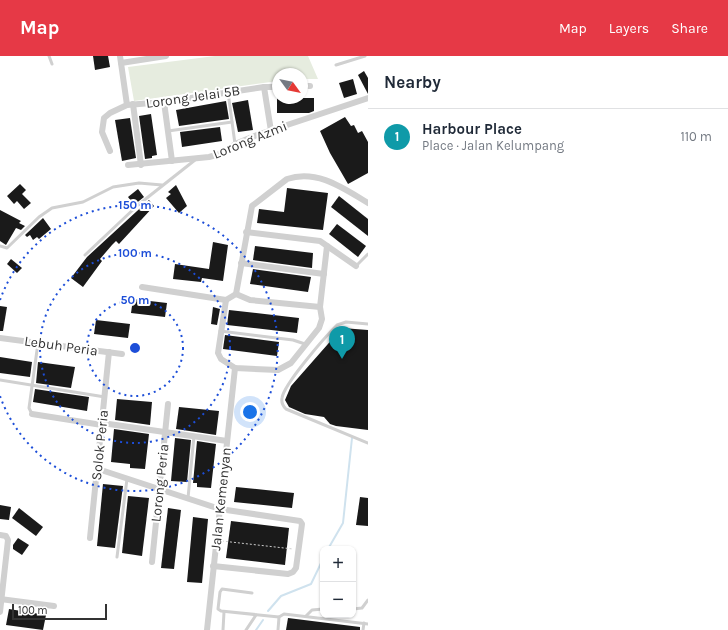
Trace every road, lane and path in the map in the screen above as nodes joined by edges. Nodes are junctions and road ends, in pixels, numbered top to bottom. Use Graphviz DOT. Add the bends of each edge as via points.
graph roads {
  1 [pos="50,56"];
  2 [pos="120,56"];
  3 [pos="166,56"];
  4 [pos="365,56"];
  5 [pos="152,57"];
  6 [pos="121,63"];
  7 [pos="52,64"];
  8 [pos="336,65"];
  9 [pos="272,86"];
  10 [pos="264,87"];
  11 [pos="228,92"];
  12 [pos="368,98"];
  13 [pos="164,102"];
  14 [pos="130,105"];
  15 [pos="232,122"];
  16 [pos="168,131"];
  17 [pos="271,131"];
  18 [pos="235,144"];
  19 [pos="110,151"];
  20 [pos="197,159"];
  21 [pos="172,161"];
  22 [pos="140,165"];
  23 [pos="128,166"];
  24 [pos="162,186"];
  25 [pos="368,202"];
  26 [pos="246,232"];
  27 [pos="0,246"];
  28 [pos="327,246"];
  29 [pos="368,254"];
  30 [pos="85,255"];
  31 [pos="241,263"];
  32 [pos="356,266"];
  33 [pos="324,274"];
  34 [pos="142,287"];
  35 [pos="236,294"];
  36 [pos="226,300"];
  37 [pos="320,307"];
  38 [pos="368,324"];
  39 [pos="220,331"];
  40 [pos="0,338"];
  41 [pos="38,343"];
  42 [pos="306,345"];
  43 [pos="109,352"];
  44 [pos="122,354"];
  45 [pos="235,368"];
  46 [pos="0,380"];
  47 [pos="32,385"];
  48 [pos="105,397"];
  49 [pos="168,404"];
  50 [pos="32,414"];
  51 [pos="102,424"];
  52 [pos="165,432"];
  53 [pos="194,436"];
  54 [pos="227,441"];
  55 [pos="368,444"];
  56 [pos="98,469"];
  57 [pos="127,479"];
  58 [pos="159,490"];
  59 [pos="188,499"];
  60 [pos="220,509"];
  61 [pos="0,535"];
  62 [pos="90,538"];
  63 [pos="216,540"];
  64 [pos="299,549"];
  65 [pos="117,557"];
  66 [pos="152,562"];
  67 [pos="213,566"];
  68 [pos="252,593"];
  69 [pos="1,599"];
  70 [pos="368,600"];
  71 [pos="54,606"];
  72 [pos="320,609"];
  73 [pos="356,609"];
  74 [pos="0,612"];
  75 [pos="224,612"];
  76 [pos="256,615"];
  77 [pos="306,616"];
  78 [pos="279,617"];
  79 [pos="366,623"];
  80 [pos="207,630"];
  81 [pos="223,630"];
  82 [pos="246,630"];
  83 [pos="278,630"];
  84 [pos="363,630"];
  1 -- 7 [label="lane"];
  2 -- 6 [label="street"];
  3 -- 5 [label="street"];
  4 -- 8 [label="lane"];
  5 -- 6 [label="street"];
  6 -- 14 [label="street"];
  9 -- 10 [label="street, Lorong Jelai 5B"];
  10 -- 11 [label="street, Lorong Jelai 5B"];
  10 -- 17 [label="street"];
  11 -- 13 [label="street, Lorong Jelai 5B"];
  11 -- 15 [label="lane"];
  12 -- 17 [label="street, Lorong Azmi"];
  13 -- 14 [label="street, Lorong Jelai 5B"];
  13 -- 16 [label="street"];
  14 -- 19 [label="street, Lorong Jelai 5B" via="110,112 104,118 102,132"];
  14 -- 22 [label="street"];
  15 -- 16 [label="lane"];
  15 -- 18 [label="lane"];
  16 -- 21 [label="street"];
  17 -- 18 [label="street, Lorong Azmi"];
  18 -- 20 [label="street, Lorong Azmi" via="224,153"];
  20 -- 21 [label="street, Lorong Azmi"];
  20 -- 24 [label="lane"];
  21 -- 22 [label="street, Lorong Azmi"];
  22 -- 23 [label="street, Lorong Azmi"];
  24 -- 27 [label="lane" via="139,183 113,187 83,202 52,208 7,248"];
  24 -- 30 [label="lane"];
  25 -- 26 [label="street" via="326,179 294,176 287,178 252,206"];
  26 -- 28 [label="street" via="320,241"];
  26 -- 31 [label="street"];
  28 -- 32 [label="street"];
  28 -- 33 [label="street"];
  29 -- 32 [label="lane"];
  31 -- 33 [label="street"];
  31 -- 35 [label="street"];
  33 -- 37 [label="street"];
  34 -- 36 [label="street"];
  35 -- 36 [label="street"];
  35 -- 37 [label="street" via="250,300"];
  36 -- 39 [label="street"];
  37 -- 42 [label="street" via="322,319"];
  38 -- 55 [label="lane" via="346,322 337,325 286,387 282,400 286,410"];
  39 -- 42 [label="lane" via="293,340"];
  39 -- 45 [label="street" via="218,353 221,359"];
  40 -- 41 [label="street, Lebuh Peria"];
  41 -- 43 [label="street, Lebuh Peria"];
  41 -- 47 [label="lane"];
  42 -- 45 [label="street" via="291,364 278,370"];
  43 -- 44 [label="street, Lebuh Peria"];
  43 -- 48 [label="street, Solok Peria"];
  45 -- 54 [label="street, Jalan Kemenyan"];
  46 -- 47 [label="lane"];
  47 -- 48 [label="lane"];
  47 -- 50 [label="lane" via="28,408"];
  48 -- 51 [label="street, Solok Peria"];
  49 -- 52 [label="street, Lorong Peria"];
  50 -- 51 [label="street"];
  51 -- 52 [label="street"];
  51 -- 56 [label="street, Solok Peria"];
  52 -- 53 [label="street"];
  52 -- 58 [label="street, Lorong Peria"];
  53 -- 54 [label="street"];
  53 -- 59 [label="lane"];
  54 -- 60 [label="street, Jalan Kemenyan"];
  56 -- 57 [label="street"];
  56 -- 62 [label="street, Solok Peria"];
  57 -- 58 [label="street"];
  57 -- 65 [label="lane"];
  58 -- 59 [label="street"];
  58 -- 66 [label="street, Lorong Peria"];
  59 -- 60 [label="street"];
  60 -- 63 [label="street, Jalan Kemenyan"];
  60 -- 64 [label="street" via="300,521 302,524"];
  61 -- 69 [label="street" via="6,536 8,540"];
  63 -- 64 [label="path"];
  63 -- 67 [label="street, Jalan Kemenyan"];
  64 -- 67 [label="street" via="296,568 288,574"];
  67 -- 80 [label="street, Jalan Kemenyan"];
  68 -- 75 [label="lane" via="222,589 218,607"];
  69 -- 71 [label="street"];
  69 -- 74 [label="street"];
  70 -- 73 [label="lane" via="362,608"];
  72 -- 77 [label="lane" via="312,610"];
  75 -- 76 [label="lane"];
  75 -- 81 [label="lane"];
  76 -- 78 [label="lane"];
  76 -- 82 [label="lane"];
  77 -- 78 [label="lane" via="284,614"];
  77 -- 79 [label="lane"];
  78 -- 83 [label="lane"];
  79 -- 84 [label="lane"];
}
